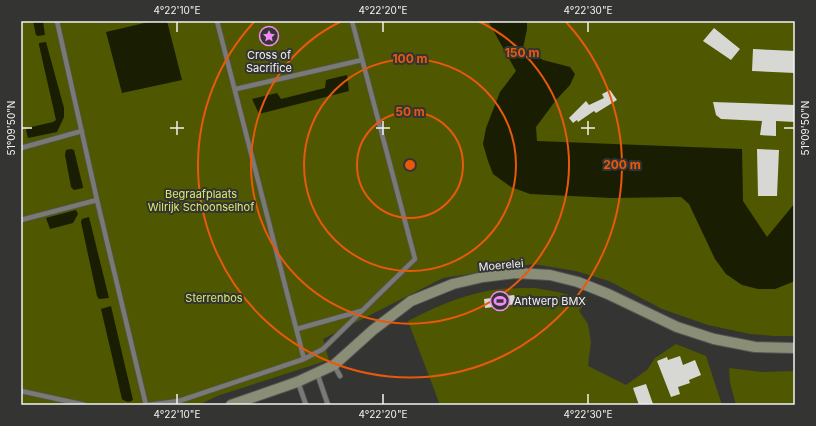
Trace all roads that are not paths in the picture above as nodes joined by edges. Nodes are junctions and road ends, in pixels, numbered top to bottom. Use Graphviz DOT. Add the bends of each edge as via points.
graph roads {
  1 [pos="57,21"];
  2 [pos="217,21"];
  3 [pos="352,21"];
  4 [pos="362,60"];
  5 [pos="236,89"];
  6 [pos="82,131"];
  7 [pos="21,148"];
  8 [pos="97,200"];
  9 [pos="21,220"];
  10 [pos="362,311"];
  11 [pos="297,329"];
  12 [pos="795,348"];
  13 [pos="304,359"];
  14 [pos="334,365"];
  15 [pos="317,373"];
  16 [pos="340,376"];
  17 [pos="298,382"];
  18 [pos="21,391"];
  19 [pos="85,405"];
  20 [pos="147,405"];
  21 [pos="231,405"];
  22 [pos="306,405"];
  23 [pos="328,405"];
  1 -- 6 [label="lane"];
  2 -- 5 [label="lane"];
  3 -- 4 [label="lane"];
  4 -- 5 [label="lane"];
  4 -- 10 [label="lane" via="415,259"];
  5 -- 11 [label="lane"];
  6 -- 7 [label="lane"];
  6 -- 8 [label="lane"];
  8 -- 9 [label="lane"];
  8 -- 20 [label="lane"];
  10 -- 11 [label="lane"];
  10 -- 13 [label="lane" via="323,349"];
  11 -- 13 [label="lane"];
  12 -- 14 [label="street, Moerelei" via="755,347 714,339 677,327 578,282 550,275 515,273 453,284 411,302 373,330"];
  13 -- 20 [label="lane" via="179,401"];
  14 -- 15 [label="street, Moerelei"];
  14 -- 16 [label="lane"];
  15 -- 17 [label="street, Moerelei"];
  15 -- 23 [label="lane"];
  17 -- 21 [label="street, Moerelei"];
  17 -- 22 [label="lane"];
  18 -- 19 [label="lane"];
}
